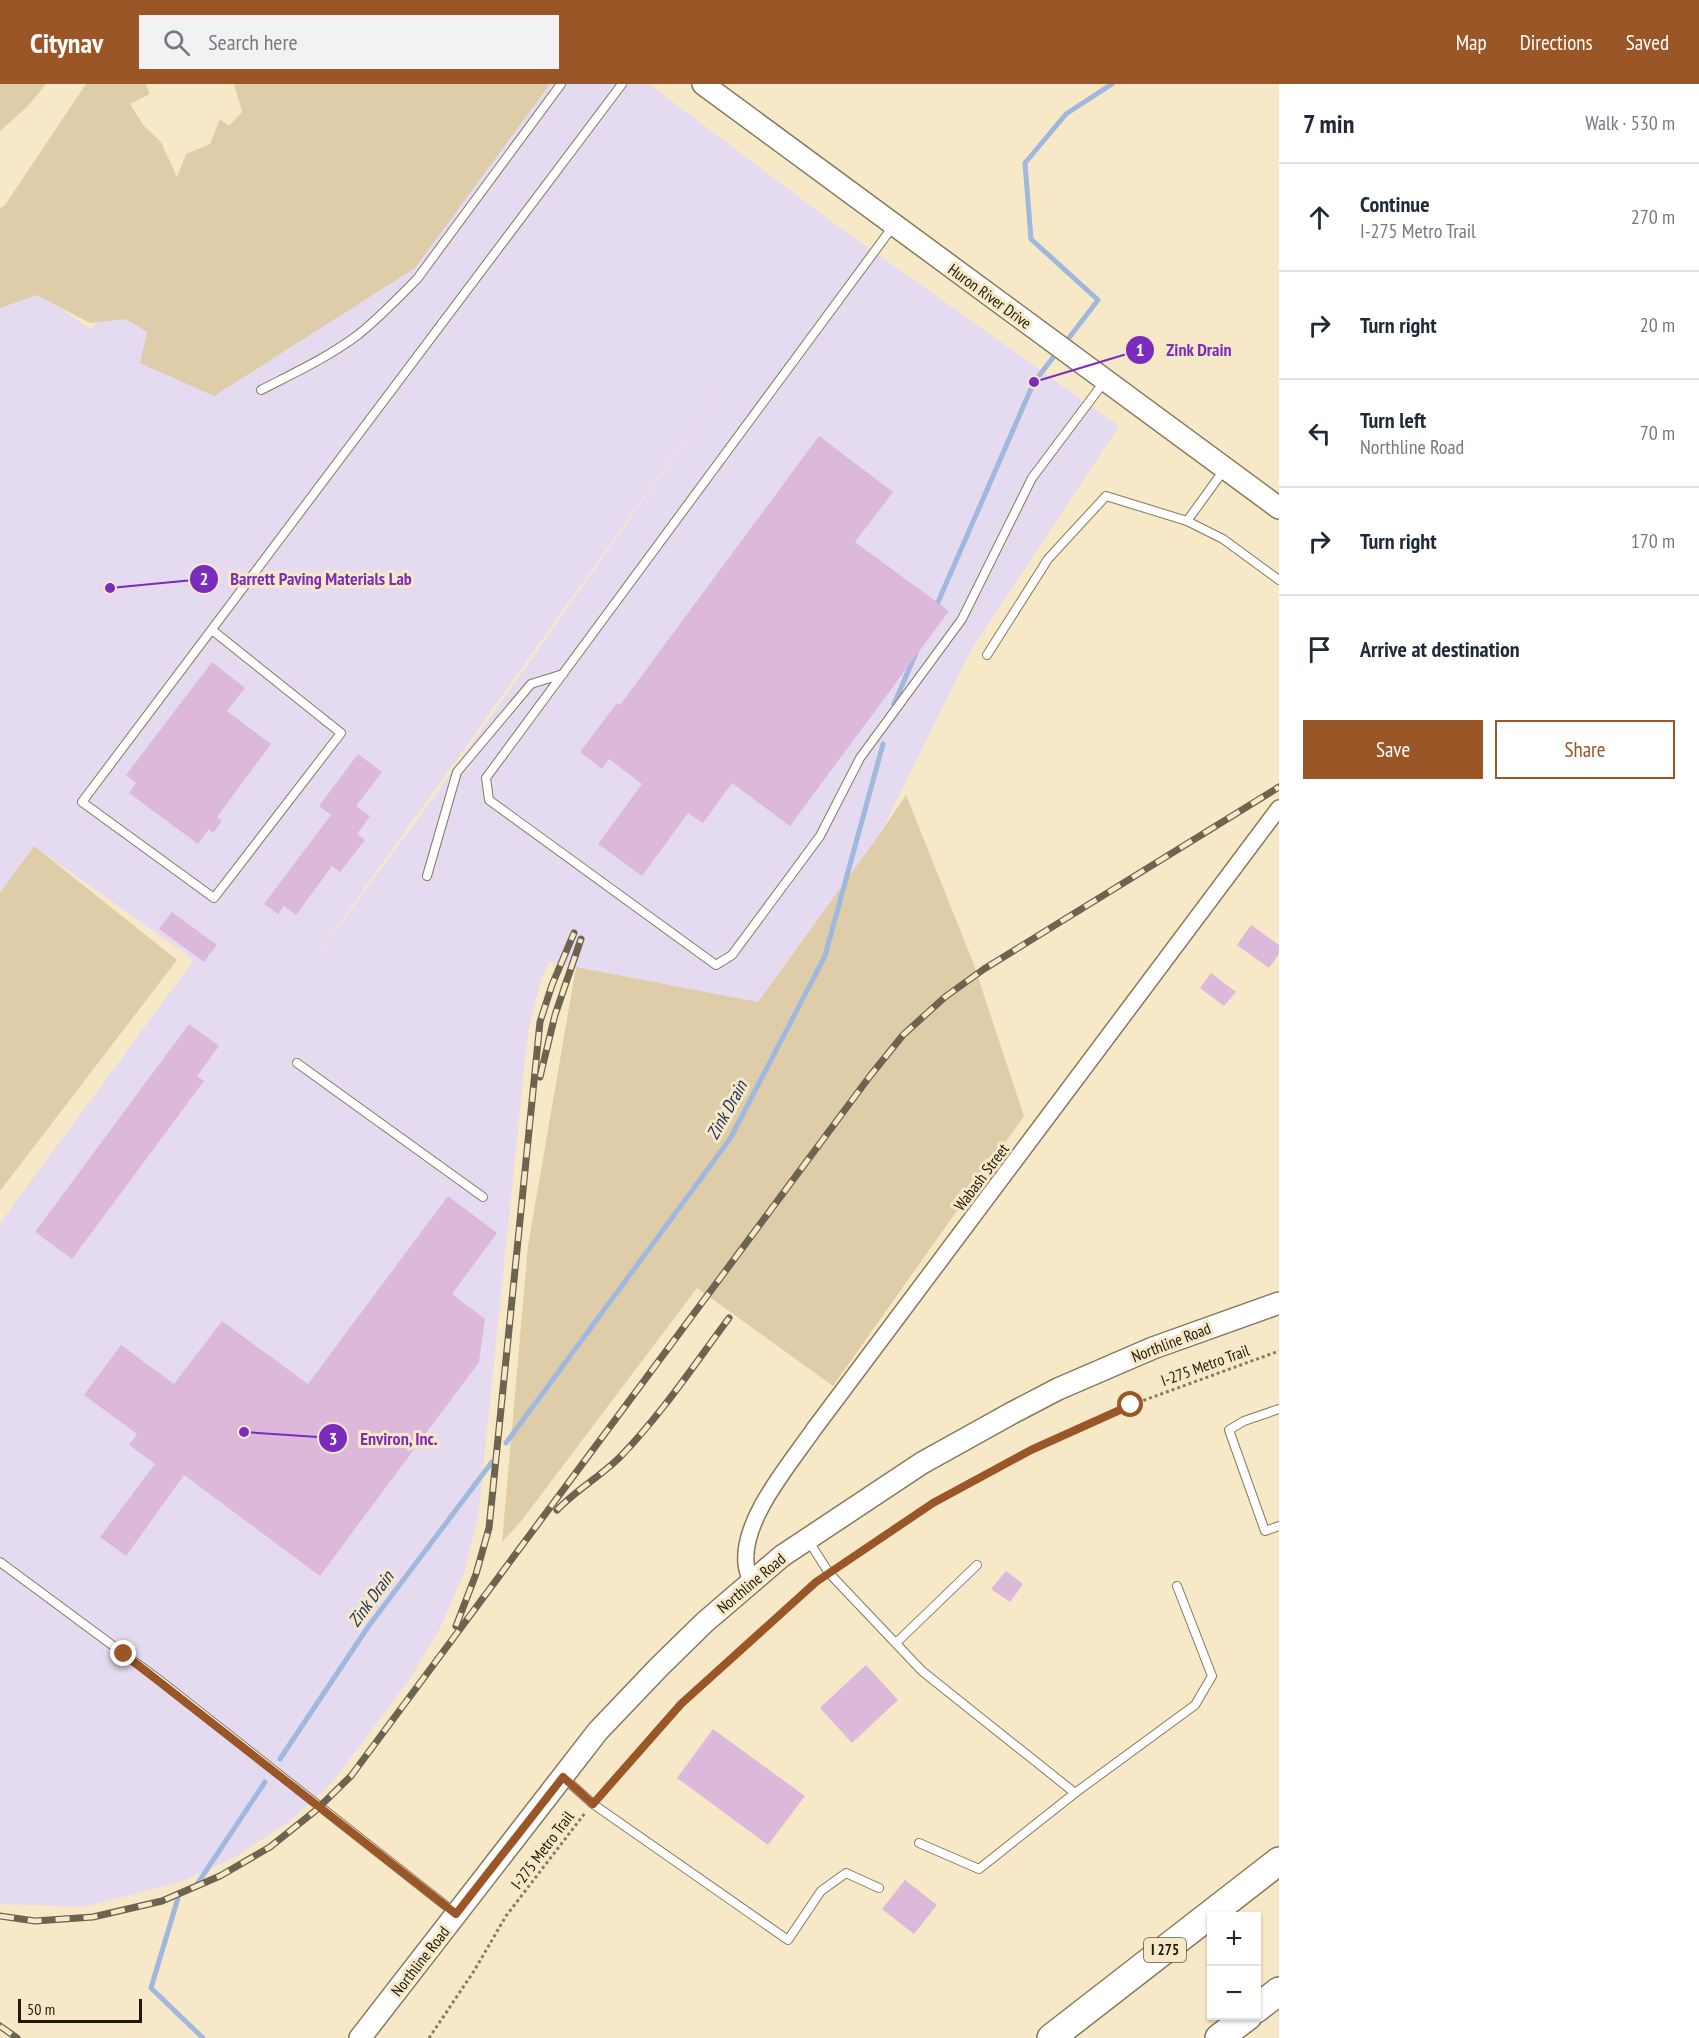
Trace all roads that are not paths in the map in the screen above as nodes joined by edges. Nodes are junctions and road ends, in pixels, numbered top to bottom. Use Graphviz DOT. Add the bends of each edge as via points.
graph roads {
  1 [pos="561,84"];
  2 [pos="622,84"];
  3 [pos="703,84"];
  4 [pos="894,225"];
  5 [pos="1105,381"];
  6 [pos="261,390"];
  7 [pos="1225,468"];
  8 [pos="1279,508"];
  9 [pos="1187,521"];
  10 [pos="1279,580"];
  11 [pos="212,630"];
  12 [pos="987,655"];
  13 [pos="562,674"];
  14 [pos="1279,808"];
  15 [pos="427,876"];
  16 [pos="297,1063"];
  17 [pos="483,1197"];
  18 [pos="1279,1303"];
  19 [pos="1279,1409"];
  20 [pos="1279,1526"];
  21 [pos="807,1539"];
  22 [pos="0,1562"];
  23 [pos="977,1565"];
  24 [pos="751,1581"];
  25 [pos="1177,1586"];
  26 [pos="896,1643"];
  27 [pos="563,1777"];
  28 [pos="1075,1793"];
  29 [pos="919,1843"];
  30 [pos="1279,1861"];
  31 [pos="879,1888"];
  32 [pos="456,1914"];
  33 [pos="1279,1991"];
  34 [pos="1261,2006"];
  35 [pos="1243,2020"];
  36 [pos="360,2038"];
  37 [pos="1051,2038"];
  38 [pos="1219,2038"];
  1 -- 6 [label="lane" via="409,287 358,334 318,361"];
  2 -- 11 [label="lane"];
  3 -- 4 [label="street, Huron River Drive"];
  4 -- 5 [label="street, Huron River Drive"];
  4 -- 13 [label="lane"];
  5 -- 7 [label="street, Huron River Drive"];
  5 -- 13 [label="lane" via="1032,478 962,619 860,758 820,836 732,955 716,965 489,800 486,778"];
  7 -- 8 [label="street, Huron River Drive"];
  7 -- 9 [label="lane"];
  9 -- 10 [label="lane" via="1223,539"];
  9 -- 12 [label="lane" via="1106,496 1048,559"];
  11 -- 11 [label="lane" via="341,733 214,898 82,802"];
  13 -- 15 [label="lane" via="531,684 457,772"];
  14 -- 24 [label="street, Wabash Street" via="814,1429 758,1512 748,1541 746,1564"];
  16 -- 17 [label="lane"];
  18 -- 21 [label="street, Northline Road" via="1153,1348 1058,1389 922,1463"];
  19 -- 20 [label="lane" via="1229,1430 1265,1531"];
  21 -- 24 [label="street, Northline Road"];
  21 -- 26 [label="lane" via="829,1573"];
  22 -- 32 [label="lane" via="158,1679"];
  23 -- 26 [label="lane"];
  24 -- 27 [label="street, Northline Road" via="659,1667 598,1731"];
  25 -- 28 [label="lane" via="1212,1676 1195,1705"];
  26 -- 28 [label="lane" via="922,1671"];
  27 -- 31 [label="lane" via="593,1804 788,1940 821,1891 846,1873"];
  27 -- 32 [label="street, Northline Road"];
  28 -- 29 [label="lane" via="979,1869"];
  30 -- 37 [label="highway, I 275"];
  32 -- 36 [label="street, Northline Road"];
  33 -- 34 [label="highway"];
  35 -- 38 [label="highway"];
}
